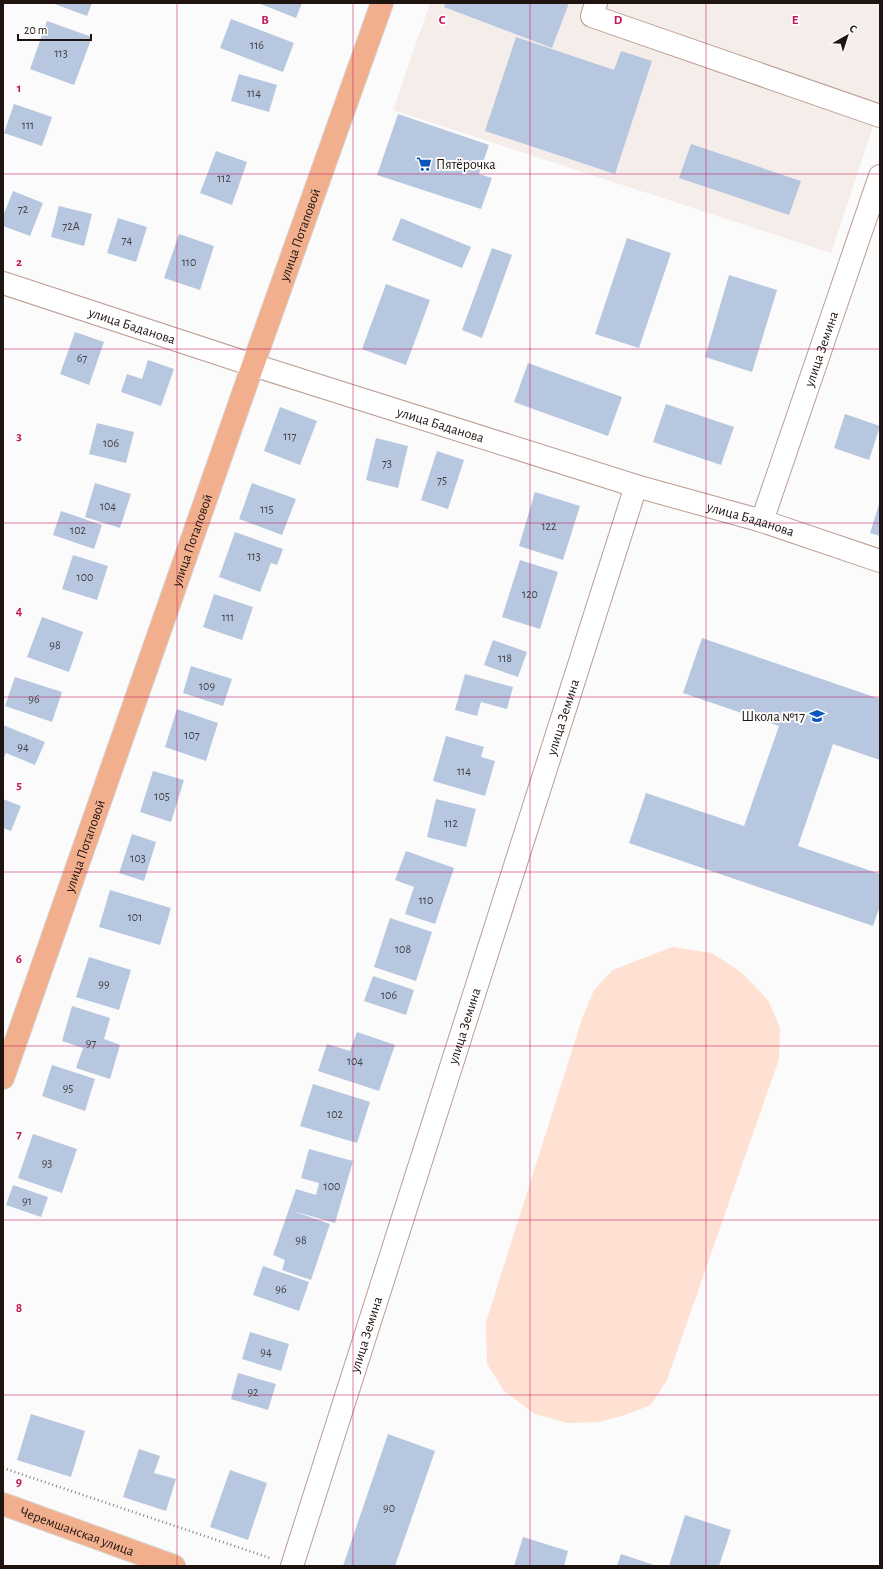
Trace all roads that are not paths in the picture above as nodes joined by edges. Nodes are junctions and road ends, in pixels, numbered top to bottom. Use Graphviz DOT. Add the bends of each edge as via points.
graph roads {
  1 [pos="382,3"];
  2 [pos="596,3"];
  3 [pos="880,116"];
  4 [pos="880,176"];
  5 [pos="3,283"];
  6 [pos="253,365"];
  7 [pos="636,486"];
  8 [pos="762,521"];
  9 [pos="880,561"];
  10 [pos="3,1078"];
  11 [pos="3,1504"];
  12 [pos="282,1563"];
  13 [pos="174,1566"];
  1 -- 6 [label="main road, улица Потаповой"];
  2 -- 3 [label="street" via="592,16"];
  4 -- 8 [label="street, улица Земина"];
  5 -- 6 [label="street, улица Баданова"];
  6 -- 7 [label="street, улица Баданова"];
  6 -- 10 [label="main road, улица Потаповой"];
  7 -- 8 [label="street, улица Баданова"];
  7 -- 12 [label="street, улица Земина"];
  8 -- 9 [label="street, улица Баданова"];
  11 -- 13 [label="main road, Черемшанская улица"];
}
